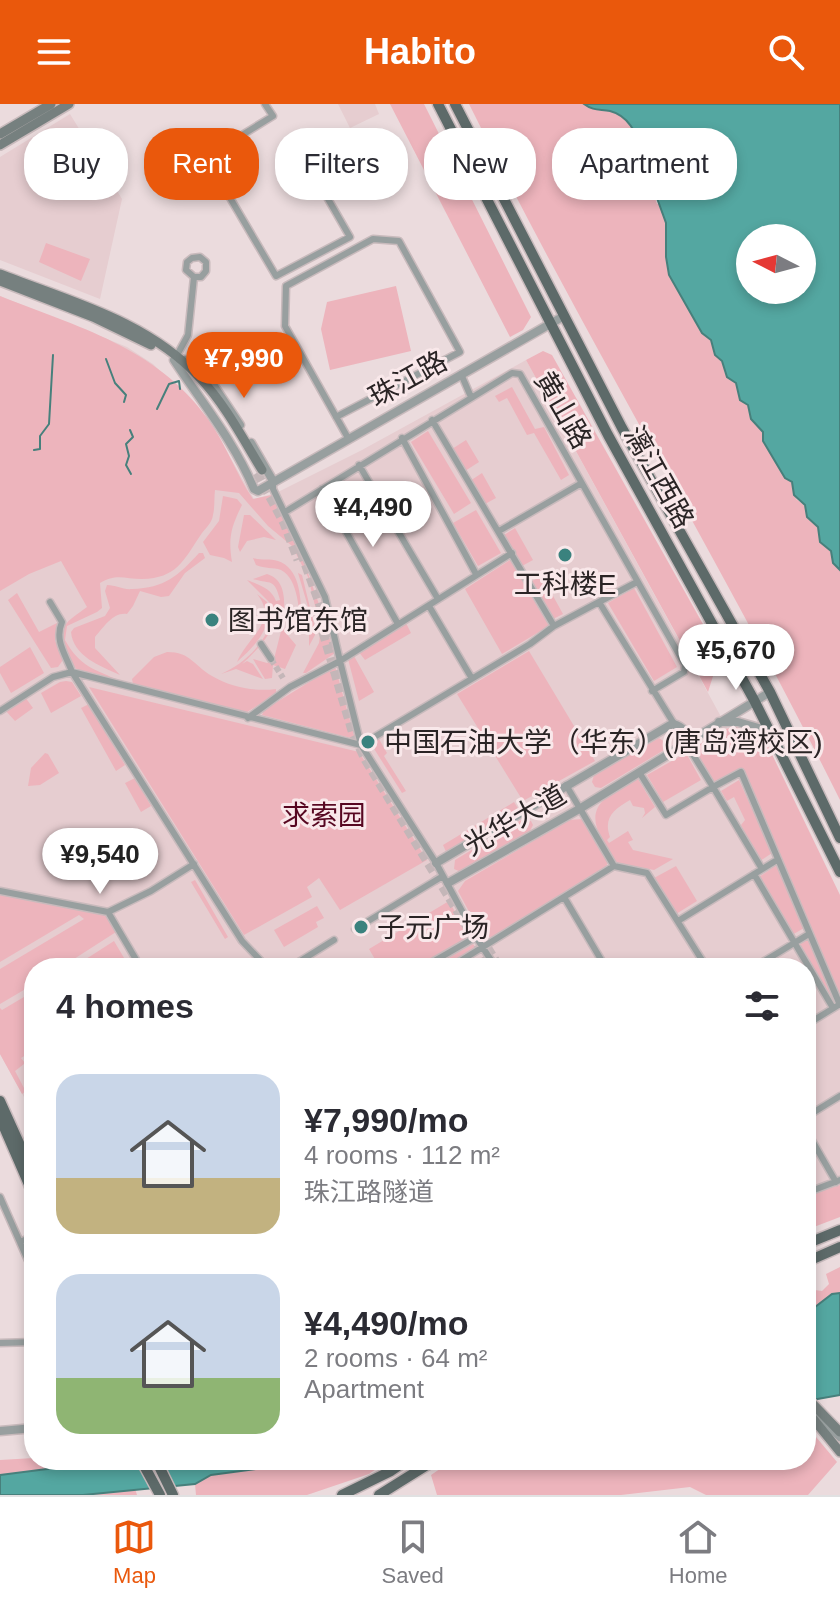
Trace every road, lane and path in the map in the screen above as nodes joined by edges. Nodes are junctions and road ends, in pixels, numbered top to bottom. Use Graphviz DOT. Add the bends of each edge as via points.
graph roads {
  1 [pos="51,104"];
  2 [pos="69,104"];
  3 [pos="265,104"];
  4 [pos="438,104"];
  5 [pos="455,104"];
  6 [pos="0,134"];
  7 [pos="0,145"];
  8 [pos="329,200"];
  9 [pos="0,274"];
  10 [pos="194,277"];
  11 [pos="0,281"];
  12 [pos="564,316"];
  13 [pos="551,323"];
  14 [pos="175,358"];
  15 [pos="461,374"];
  16 [pos="471,397"];
  17 [pos="336,417"];
  18 [pos="432,420"];
  19 [pos="348,438"];
  20 [pos="402,438"];
  21 [pos="359,465"];
  22 [pos="259,471"];
  23 [pos="273,481"];
  24 [pos="580,484"];
  25 [pos="322,489"];
  26 [pos="285,512"];
  27 [pos="499,531"];
  28 [pos="512,553"];
  29 [pos="476,574"];
  30 [pos="637,582"];
  31 [pos="438,599"];
  32 [pos="50,602"];
  33 [pos="599,602"];
  34 [pos="429,606"];
  35 [pos="398,624"];
  36 [pos="554,626"];
  37 [pos="261,644"];
  38 [pos="271,659"];
  39 [pos="340,661"];
  40 [pos="72,672"];
  41 [pos="471,677"];
  42 [pos="652,691"];
  43 [pos="770,692"];
  44 [pos="754,700"];
  45 [pos="0,711"];
  46 [pos="248,718"];
  47 [pos="718,722"];
  48 [pos="672,724"];
  49 [pos="769,731"];
  50 [pos="701,734"];
  51 [pos="686,744"];
  52 [pos="361,745"];
  53 [pos="639,772"];
  54 [pos="566,785"];
  55 [pos="713,787"];
  56 [pos="581,808"];
  57 [pos="840,838"];
  58 [pos="777,860"];
  59 [pos="436,863"];
  60 [pos="194,864"];
  61 [pos="614,866"];
  62 [pos="762,869"];
  63 [pos="840,872"];
  64 [pos="754,874"];
  65 [pos="446,880"];
  66 [pos="0,891"];
  67 [pos="564,897"];
  68 [pos="108,912"];
  69 [pos="678,921"];
  70 [pos="355,929"];
  71 [pos="809,934"];
  72 [pos="476,937"];
  73 [pos="334,940"];
  74 [pos="794,943"];
  75 [pos="483,948"];
  76 [pos="135,958"];
  77 [pos="258,958"];
  78 [pos="305,958"];
  79 [pos="439,958"];
  80 [pos="466,958"];
  81 [pos="490,958"];
  82 [pos="600,958"];
  83 [pos="701,958"];
  84 [pos="769,958"];
  85 [pos="804,958"];
  86 [pos="816,974"];
  87 [pos="838,1006"];
  88 [pos="816,1019"];
  89 [pos="840,1096"];
  90 [pos="0,1101"];
  91 [pos="816,1111"];
  92 [pos="0,1118"];
  93 [pos="9,1141"];
  94 [pos="816,1146"];
  95 [pos="24,1162"];
  96 [pos="24,1174"];
  97 [pos="838,1181"];
  98 [pos="816,1189"];
  99 [pos="0,1197"];
  100 [pos="840,1230"];
  101 [pos="24,1240"];
  102 [pos="816,1240"];
  103 [pos="20,1242"];
  104 [pos="840,1247"];
  105 [pos="24,1251"];
  106 [pos="816,1258"];
  107 [pos="24,1342"];
  108 [pos="0,1343"];
  109 [pos="816,1412"];
  110 [pos="816,1417"];
  111 [pos="24,1429"];
  112 [pos="0,1431"];
  113 [pos="840,1435"];
  114 [pos="840,1452"];
  115 [pos="146,1470"];
  116 [pos="161,1470"];
  117 [pos="392,1470"];
  118 [pos="419,1470"];
  119 [pos="157,1492"];
  120 [pos="174,1494"];
  121 [pos="342,1495"];
  122 [pos="379,1495"];
  1 -- 6 [label="main road"];
  2 -- 7 [label="main road"];
  3 -- 8 [label="street" via="273,116 206,157 276,276 350,237"];
  4 -- 13 [label="main road, 漓江西路"];
  5 -- 12 [label="main road, 漓江西路"];
  9 -- 14 [label="main road" via="105,314"];
  10 -- 14 [label="street" via="188,335"];
  11 -- 14 [label="main road" via="93,317"];
  12 -- 13 [label="street, 珠江路"];
  12 -- 43 [label="main road, 漓江西路"];
  13 -- 15 [label="street, 珠江路"];
  13 -- 44 [label="main road, 漓江西路"];
  14 -- 22 [label="main road"];
  14 -- 23 [label="street" via="208,377"];
  14 -- 23 [label="street" via="254,489"];
  15 -- 16 [label="street"];
  15 -- 19 [label="street, 珠江路"];
  16 -- 18 [label="street, 黄山路"];
  16 -- 24 [label="street, 黄山路" via="512,373 520,374"];
  17 -- 17 [label="street" via="285,326 286,286 373,239 399,241 460,352"];
  17 -- 19 [label="street"];
  18 -- 20 [label="street, 黄山路"];
  18 -- 27 [label="street"];
  19 -- 23 [label="street, 珠江路"];
  20 -- 21 [label="street, 黄山路"];
  20 -- 29 [label="street"];
  21 -- 25 [label="street, 黄山路"];
  21 -- 31 [label="street"];
  23 -- 26 [label="street"];
  24 -- 27 [label="street"];
  24 -- 30 [label="street, 黄山路"];
  25 -- 26 [label="street, 黄山路"];
  25 -- 35 [label="street"];
  26 -- 39 [label="street" via="325,597"];
  27 -- 28 [label="street"];
  28 -- 29 [label="street"];
  28 -- 36 [label="street"];
  29 -- 31 [label="street"];
  30 -- 33 [label="street"];
  30 -- 42 [label="street, 黄山路" via="685,665 684,672"];
  31 -- 34 [label="street"];
  32 -- 40 [label="street" via="62,622 59,643"];
  33 -- 36 [label="street"];
  33 -- 42 [label="street"];
  34 -- 35 [label="street"];
  34 -- 41 [label="street"];
  35 -- 39 [label="street"];
  36 -- 41 [label="street"];
  37 -- 38 [label="street"];
  39 -- 46 [label="street" via="288,684"];
  39 -- 52 [label="street"];
  40 -- 45 [label="street" via="53,677"];
  40 -- 46 [label="street"];
  40 -- 60 [label="street"];
  41 -- 52 [label="street"];
  42 -- 48 [label="street"];
  43 -- 44 [label="street, 光华大道"];
  43 -- 57 [label="main road, 漓江西路"];
  44 -- 47 [label="street, 光华大道"];
  44 -- 49 [label="main road, 漓江西路"];
  46 -- 52 [label="street"];
  47 -- 49 [label="street"];
  47 -- 50 [label="street, 光华大道"];
  48 -- 50 [label="street"];
  48 -- 51 [label="street"];
  48 -- 54 [label="street, 光华大道"];
  49 -- 63 [label="main road, 漓江西路"];
  50 -- 51 [label="street, 光华大道"];
  51 -- 53 [label="street, 光华大道"];
  51 -- 55 [label="street"];
  52 -- 59 [label="street"];
  53 -- 55 [label="street" via="666,815"];
  53 -- 56 [label="street, 光华大道"];
  54 -- 56 [label="street"];
  54 -- 59 [label="street, 光华大道"];
  55 -- 58 [label="street" via="741,772"];
  55 -- 62 [label="street"];
  56 -- 61 [label="street"];
  56 -- 65 [label="street, 光华大道"];
  58 -- 62 [label="street"];
  58 -- 71 [label="street"];
  59 -- 65 [label="street"];
  60 -- 68 [label="street"];
  60 -- 77 [label="street"];
  61 -- 67 [label="street"];
  61 -- 69 [label="street" via="647,873"];
  62 -- 64 [label="street"];
  64 -- 69 [label="street"];
  64 -- 74 [label="street"];
  65 -- 70 [label="street, 光华大道"];
  65 -- 72 [label="street"];
  66 -- 68 [label="street"];
  67 -- 75 [label="street"];
  67 -- 82 [label="street"];
  68 -- 76 [label="street"];
  69 -- 83 [label="street"];
  71 -- 74 [label="street"];
  71 -- 87 [label="street"];
  72 -- 75 [label="street"];
  72 -- 79 [label="street"];
  73 -- 78 [label="street"];
  74 -- 84 [label="street"];
  74 -- 85 [label="street"];
  75 -- 80 [label="street"];
  75 -- 81 [label="street"];
  86 -- 87 [label="street"];
  87 -- 88 [label="street"];
  89 -- 91 [label="street"];
  90 -- 93 [label="main road"];
  92 -- 93 [label="main road"];
  93 -- 95 [label="main road"];
  93 -- 96 [label="main road"];
  94 -- 97 [label="street"];
  97 -- 98 [label="street"];
  99 -- 103 [label="street"];
  100 -- 102 [label="main road"];
  101 -- 103 [label="street"];
  103 -- 105 [label="street"];
  104 -- 106 [label="main road"];
  107 -- 108 [label="street"];
  109 -- 113 [label="main road"];
  110 -- 114 [label="main road"];
  111 -- 112 [label="street"];
  115 -- 119 [label="main road"];
  116 -- 120 [label="main road"];
  117 -- 121 [label="main road"];
  118 -- 122 [label="main road"];
}
